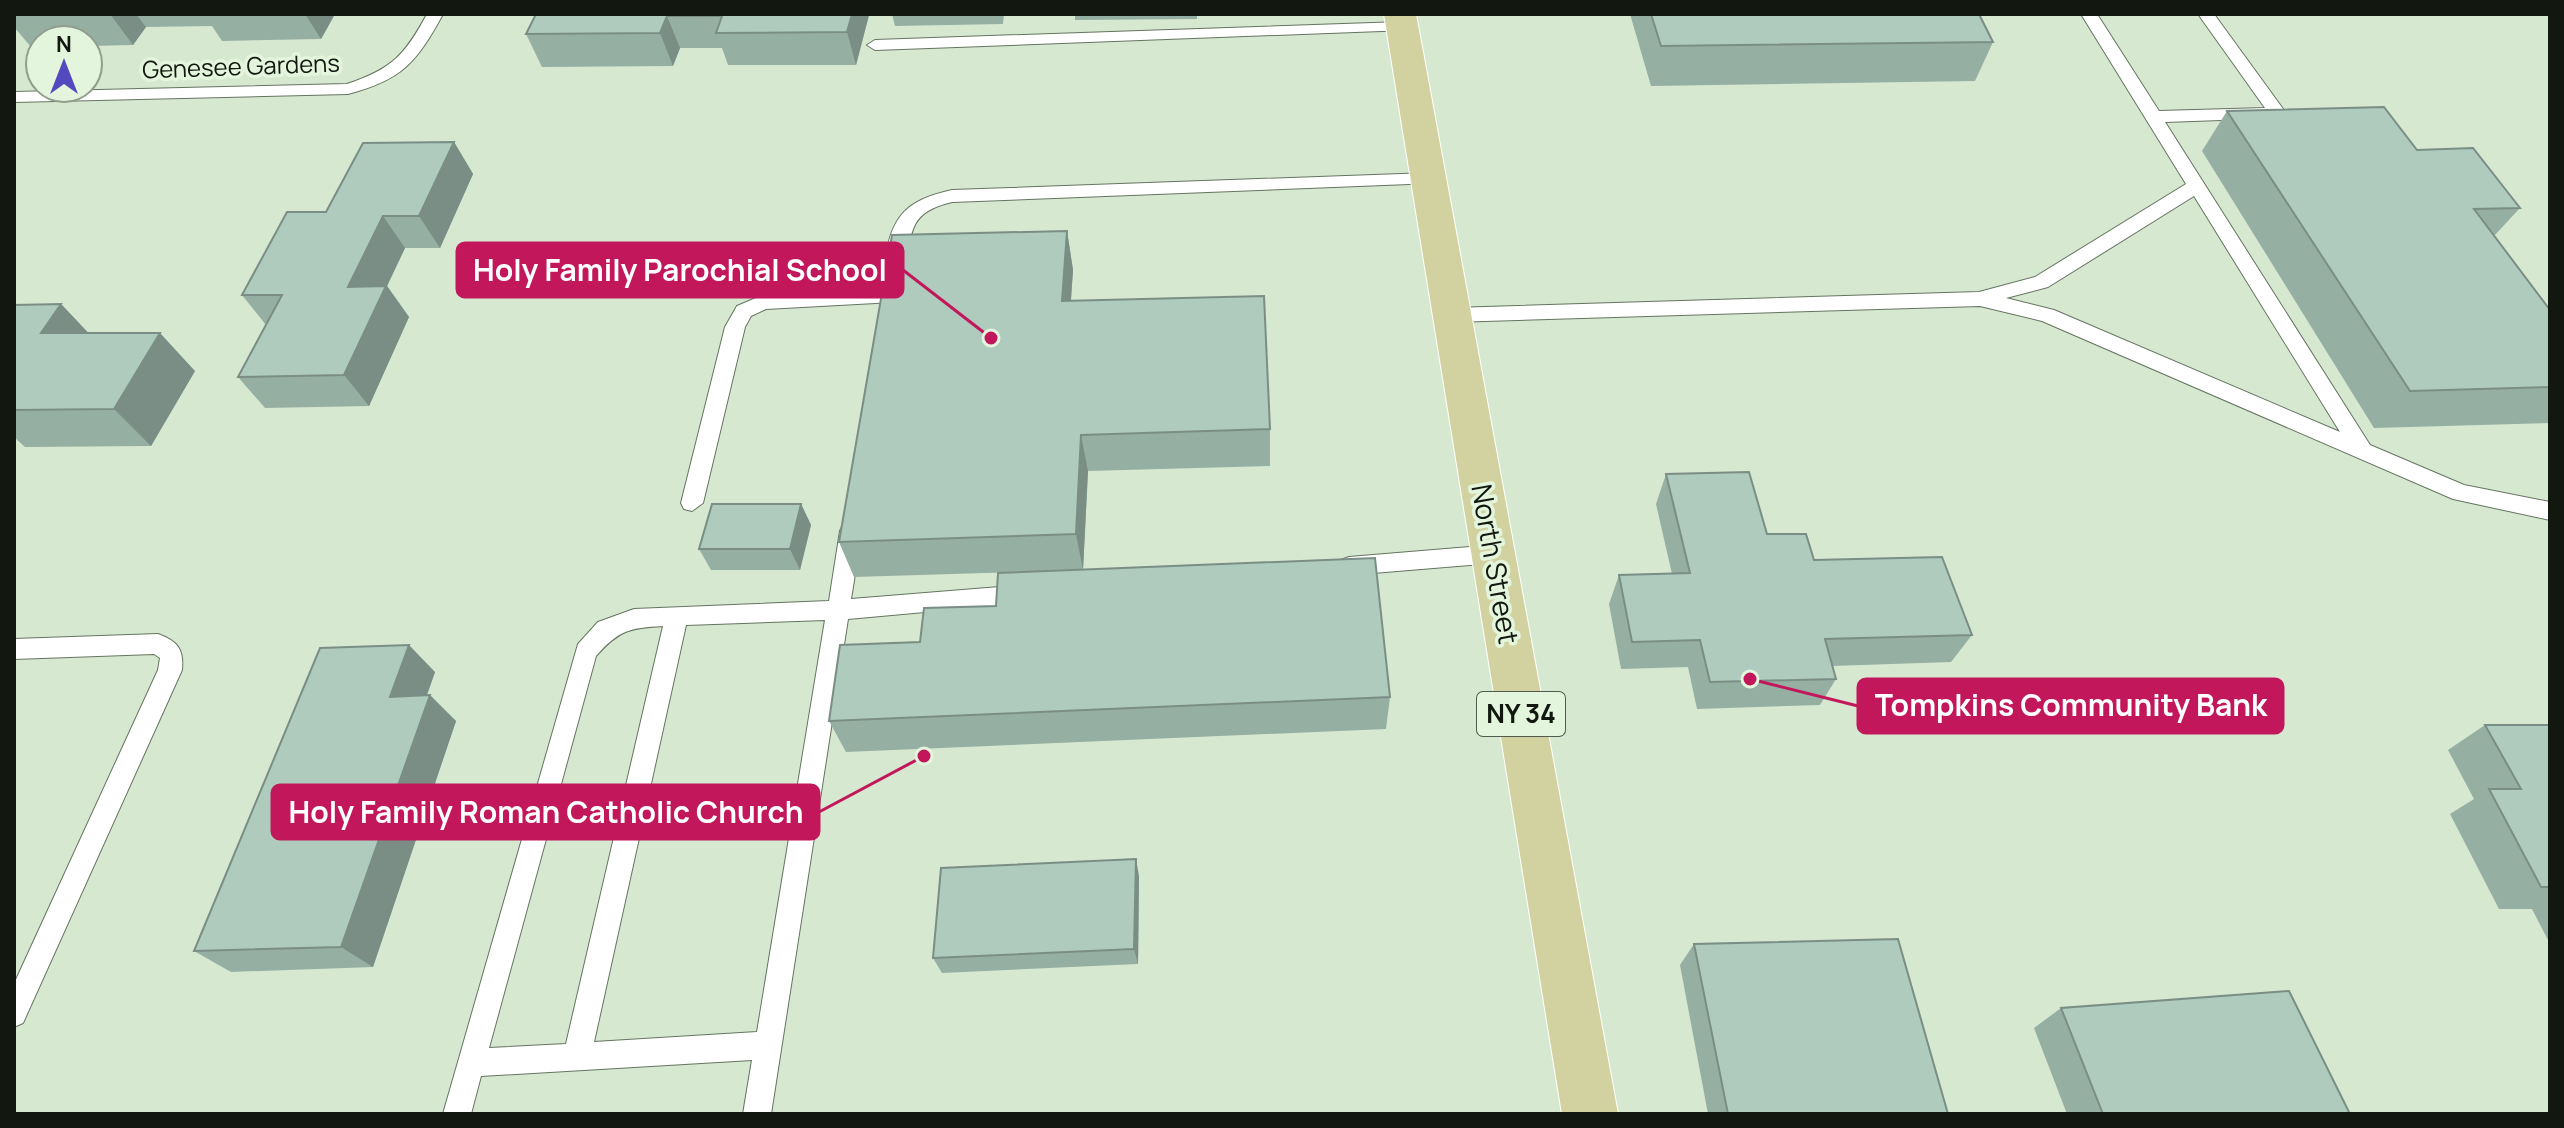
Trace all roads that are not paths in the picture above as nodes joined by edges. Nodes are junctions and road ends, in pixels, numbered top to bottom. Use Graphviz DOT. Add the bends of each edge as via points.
graph roads {
  1 [pos="435,14"];
  2 [pos="2089,14"];
  3 [pos="2206,14"];
  4 [pos="1401,21"];
  5 [pos="875,45"];
  6 [pos="14,97"];
  7 [pos="2153,117"];
  8 [pos="1429,179"];
  9 [pos="2195,187"];
  10 [pos="1979,299"];
  11 [pos="1452,315"];
  12 [pos="2362,450"];
  13 [pos="692,503"];
  14 [pos="2550,511"];
  15 [pos="853,516"];
  16 [pos="1494,554"];
  17 [pos="1322,569"];
  18 [pos="1041,593"];
  19 [pos="838,610"];
  20 [pos="677,615"];
  21 [pos="14,649"];
  22 [pos="14,1014"];
  23 [pos="768,1045"];
  24 [pos="577,1057"];
  25 [pos="471,1063"];
  26 [pos="457,1114"];
  27 [pos="757,1114"];
  28 [pos="1590,1114"];
  1 -- 6 [label="lane, Genesee Gardens" via="408,63 382,79 348,89"];
  2 -- 7 [label="lane"];
  3 -- 7 [label="lane" via="2277,113"];
  4 -- 5 [label="lane"];
  4 -- 8 [label="main road, North Street / NY 34"];
  7 -- 9 [label="lane"];
  8 -- 11 [label="main road, North Street / NY 34"];
  8 -- 13 [label="lane" via="929,200 901,226 886,304 763,302 744,311 735,327"];
  9 -- 10 [label="lane" via="2041,282"];
  9 -- 12 [label="lane"];
  10 -- 11 [label="lane"];
  10 -- 12 [label="lane" via="2047,315"];
  11 -- 16 [label="main road, North Street / NY 34"];
  12 -- 14 [label="lane" via="2461,493"];
  15 -- 19 [label="lane"];
  16 -- 17 [label="lane"];
  16 -- 28 [label="main road, North Street / NY 34"];
  18 -- 19 [label="lane"];
  19 -- 20 [label="lane"];
  19 -- 23 [label="lane"];
  20 -- 24 [label="lane"];
  20 -- 25 [label="lane" via="634,618 606,629 586,651"];
  21 -- 22 [label="lane" via="158,644 172,654 170,670"];
  23 -- 24 [label="lane"];
  23 -- 27 [label="lane"];
  24 -- 25 [label="lane"];
  25 -- 26 [label="lane"];
}
